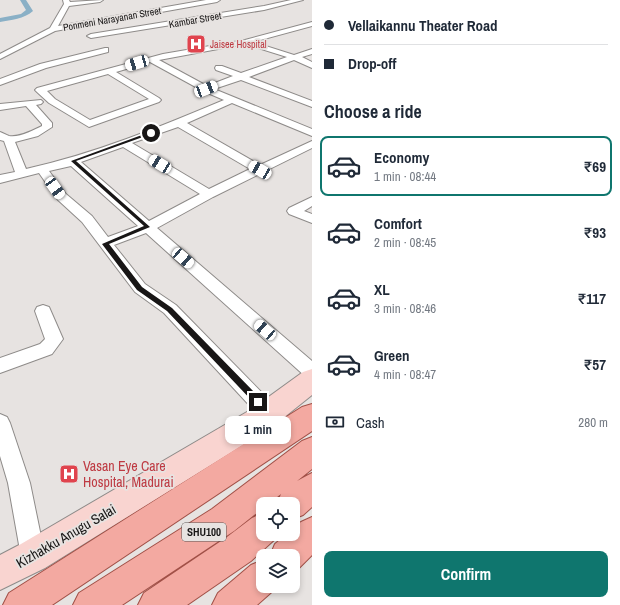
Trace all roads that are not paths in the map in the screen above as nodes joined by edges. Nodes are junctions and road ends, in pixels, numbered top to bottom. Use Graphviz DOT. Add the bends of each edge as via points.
graph roads {
  1 [pos="100,0"];
  2 [pos="218,0"];
  3 [pos="300,0"];
  4 [pos="67,2"];
  5 [pos="312,24"];
  6 [pos="73,26"];
  7 [pos="53,29"];
  8 [pos="95,41"];
  9 [pos="245,42"];
  10 [pos="312,51"];
  11 [pos="0,57"];
  12 [pos="294,57"];
  13 [pos="151,59"];
  14 [pos="312,65"];
  15 [pos="219,68"];
  16 [pos="109,71"];
  17 [pos="240,76"];
  18 [pos="0,82"];
  19 [pos="206,89"];
  20 [pos="52,100"];
  21 [pos="232,100"];
  22 [pos="28,103"];
  23 [pos="312,104"];
  24 [pos="0,107"];
  25 [pos="179,123"];
  26 [pos="312,133"];
  27 [pos="4,137"];
  28 [pos="124,143"];
  29 [pos="312,144"];
  30 [pos="73,161"];
  31 [pos="42,169"];
  32 [pos="260,170"];
  33 [pos="22,175"];
  34 [pos="0,179"];
  35 [pos="209,194"];
  36 [pos="312,201"];
  37 [pos="312,219"];
  38 [pos="148,227"];
  39 [pos="105,244"];
  40 [pos="43,311"];
  41 [pos="0,366"];
  42 [pos="312,372"];
  43 [pos="312,380"];
  44 [pos="269,413"];
  45 [pos="312,416"];
  46 [pos="0,423"];
  47 [pos="312,451"];
  48 [pos="312,488"];
  49 [pos="300,498"];
  50 [pos="312,533"];
  51 [pos="256,535"];
  52 [pos="295,549"];
  53 [pos="33,556"];
  54 [pos="0,573"];
  55 [pos="256,583"];
  56 [pos="21,605"];
  57 [pos="91,605"];
  58 [pos="156,605"];
  59 [pos="230,605"];
  1 -- 4 [label="street"];
  2 -- 6 [label="street, Ponmeni Narayanan Street"];
  3 -- 8 [label="street, Kambar Street"];
  4 -- 7 [label="street"];
  5 -- 9 [label="street"];
  6 -- 7 [label="street, Ponmeni Narayanan Street"];
  6 -- 8 [label="street"];
  7 -- 11 [label="street"];
  8 -- 18 [label="street" via="105,50 43,66"];
  9 -- 12 [label="street"];
  9 -- 13 [label="street"];
  10 -- 12 [label="street"];
  12 -- 14 [label="street"];
  12 -- 17 [label="street"];
  13 -- 16 [label="street"];
  13 -- 19 [label="street"];
  15 -- 17 [label="street"];
  16 -- 20 [label="street" via="40,90"];
  16 -- 20 [label="street" via="156,100 89,124"];
  17 -- 19 [label="street"];
  17 -- 23 [label="street"];
  19 -- 21 [label="street"];
  20 -- 22 [label="street"];
  21 -- 25 [label="street"];
  21 -- 26 [label="street"];
  22 -- 24 [label="street"];
  22 -- 27 [label="street" via="47,123 47,127"];
  25 -- 28 [label="street"];
  25 -- 32 [label="street"];
  27 -- 33 [label="street"];
  28 -- 30 [label="street"];
  28 -- 35 [label="street"];
  29 -- 32 [label="street"];
  30 -- 31 [label="street"];
  30 -- 38 [label="street"];
  31 -- 33 [label="street"];
  31 -- 39 [label="street" via="62,197 87,219"];
  32 -- 35 [label="street"];
  33 -- 34 [label="street"];
  35 -- 38 [label="street"];
  36 -- 37 [label="street" via="294,211"];
  38 -- 39 [label="street"];
  38 -- 42 [label="street"];
  39 -- 44 [label="street" via="140,288 170,309"];
  40 -- 41 [label="street" via="54,339 51,344 46,349"];
  43 -- 44 [label="street, Kizhakku Anugu Salai"];
  44 -- 53 [label="street, Kizhakku Anugu Salai"];
  45 -- 56 [label="main road"];
  46 -- 53 [label="street" via="19,483"];
  47 -- 57 [label="main road, SHU100" via="222,520"];
  48 -- 49 [label="main road"];
  50 -- 52 [label="main road"];
  51 -- 58 [label="main road, SHU100"];
  53 -- 54 [label="street, Kizhakku Anugu Salai"];
  55 -- 59 [label="main road"];
}
